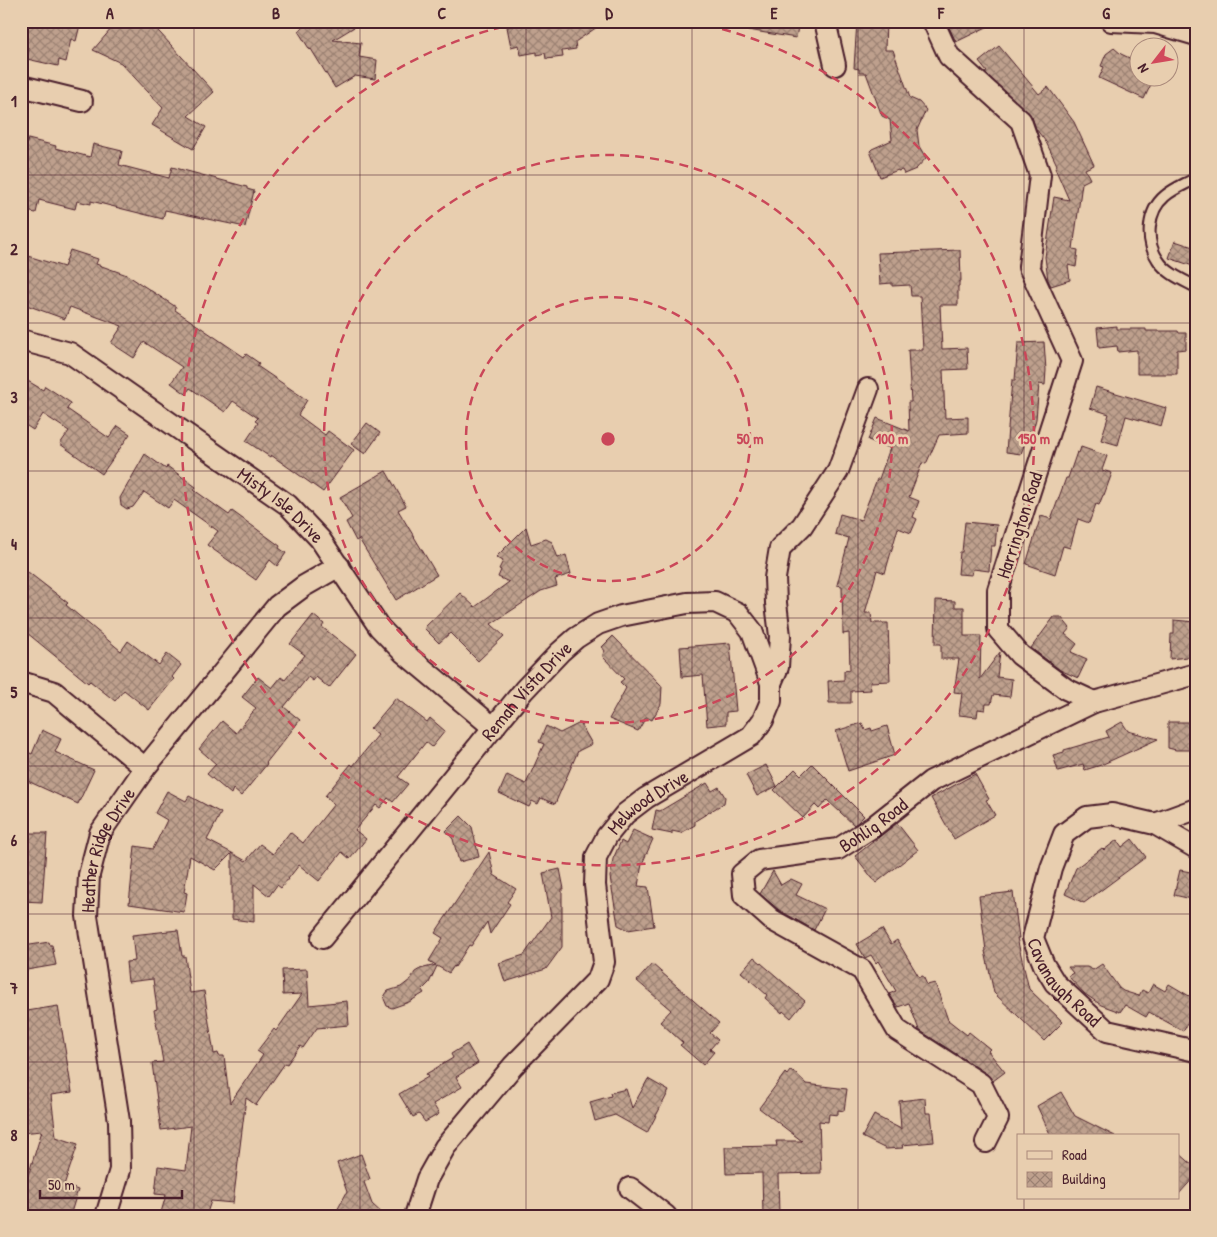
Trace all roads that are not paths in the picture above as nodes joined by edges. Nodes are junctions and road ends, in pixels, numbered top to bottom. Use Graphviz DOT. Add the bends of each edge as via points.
graph roads {
  1 [pos="824,21"];
  2 [pos="933,21"];
  3 [pos="1111,21"];
  4 [pos="1196,35"];
  5 [pos="836,65"];
  6 [pos="21,86"];
  7 [pos="82,101"];
  8 [pos="1196,178"];
  9 [pos="1196,287"];
  10 [pos="21,340"];
  11 [pos="868,389"];
  12 [pos="338,566"];
  13 [pos="1196,674"];
  14 [pos="21,682"];
  15 [pos="771,683"];
  16 [pos="1094,702"];
  17 [pos="494,728"];
  18 [pos="145,768"];
  19 [pos="1196,809"];
  20 [pos="1155,824"];
  21 [pos="1196,848"];
  22 [pos="322,938"];
  23 [pos="1196,1051"];
  24 [pos="986,1142"];
  25 [pos="630,1188"];
  26 [pos="106,1216"];
  27 [pos="414,1216"];
  28 [pos="666,1216"];
  1 -- 5 [label="street"];
  2 -- 16 [label="street, Harrington Road" via="949,56 1021,121 1040,175 1029,267 1072,361 998,590 998,629 1020,655 1066,689"];
  3 -- 4 [label="street" via="1155,23"];
  6 -- 7 [label="street"];
  8 -- 9 [label="lane" via="1165,195 1150,221 1150,242 1158,261 1171,273"];
  10 -- 12 [label="street, Misty Isle Drive" via="70,353 288,505 320,540"];
  11 -- 15 [label="street, Melwood Drive" via="838,472 802,526 780,548 775,578 780,636 778,668"];
  12 -- 17 [label="street, Misty Isle Drive" via="379,627 403,652"];
  12 -- 18 [label="street, Heather Ridge Drive" via="277,606"];
  13 -- 16 [label="street, Bohlig Road"];
  14 -- 18 [label="street" via="54,692"];
  15 -- 17 [label="street, Remah Vista Drive" via="752,631 738,613 714,602 687,603 621,616 598,624 576,638 524,690"];
  15 -- 27 [label="street, Melwood Drive" via="771,701 751,736 646,798 624,814 607,836 596,857 595,884 604,962 598,979 514,1066 445,1147 427,1179"];
  16 -- 24 [label="street, Bohlig Road" via="931,781 874,826 838,849 759,860 742,874 744,896 772,920 862,970 896,1030 981,1084 998,1118"];
  17 -- 22 [label="street, Remah Vista Drive"];
  18 -- 26 [label="street, Heather Ridge Drive" via="100,834 89,875 87,916 119,1121 120,1170"];
  19 -- 20 [label="street"];
  20 -- 21 [label="street, Cavanaugh Road"];
  20 -- 23 [label="street, Cavanaugh Road" via="1112,814 1087,817 1064,834 1051,868 1033,938 1055,983 1106,1031"];
  25 -- 28 [label="street"];
}
